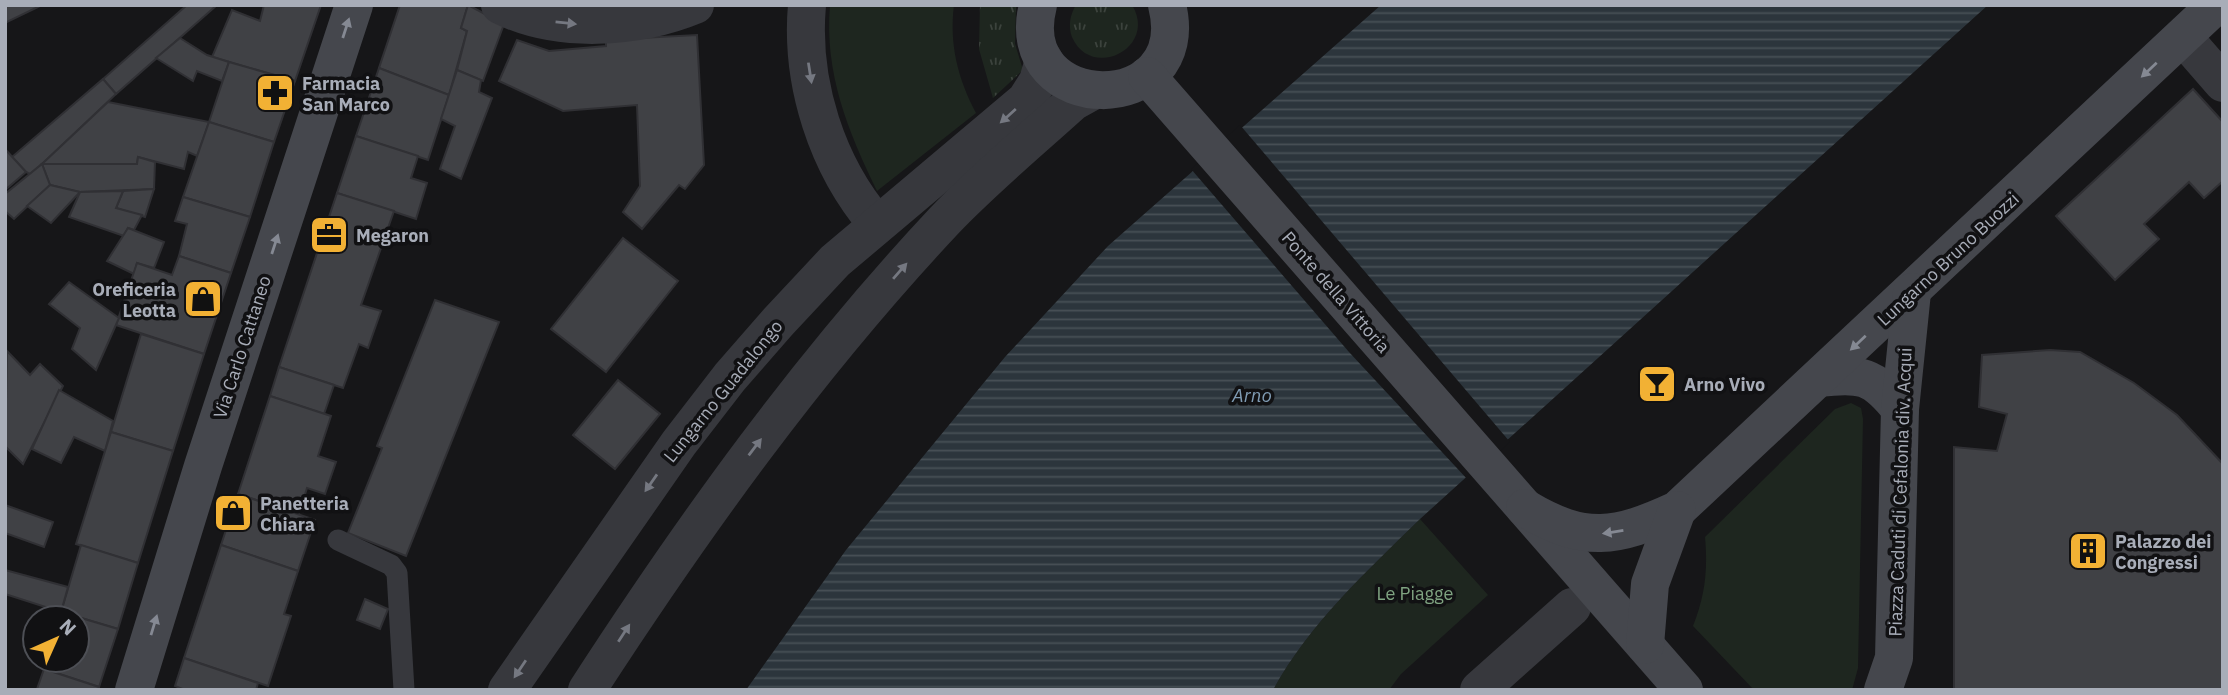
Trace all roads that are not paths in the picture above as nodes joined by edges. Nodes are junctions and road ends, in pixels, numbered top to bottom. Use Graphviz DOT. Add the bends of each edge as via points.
graph roads {
  1 [pos="354,5"];
  2 [pos="500,5"];
  3 [pos="695,5"];
  4 [pos="807,5"];
  5 [pos="1038,5"];
  6 [pos="2216,5"];
  7 [pos="1170,8"];
  8 [pos="2183,37"];
  9 [pos="1044,60"];
  10 [pos="1147,76"];
  11 [pos="2223,83"];
  12 [pos="1091,92"];
  13 [pos="877,224"];
  14 [pos="835,261"];
  15 [pos="1912,292"];
  16 [pos="873,302"];
  17 [pos="1819,379"];
  18 [pos="1900,409"];
  19 [pos="1525,508"];
  20 [pos="1677,510"];
  21 [pos="619,528"];
  22 [pos="338,540"];
  23 [pos="668,565"];
  24 [pos="1572,607"];
  25 [pos="1645,645"];
  26 [pos="134,690"];
  27 [pos="404,690"];
  28 [pos="507,690"];
  29 [pos="587,690"];
  30 [pos="1479,690"];
  31 [pos="1684,690"];
  32 [pos="1883,690"];
  26 -- 1 [label="main road, Via Carlo Cattaneo, one-way"];
  2 -- 3 [label="street, one-way" via="536,18 586,24 657,18"];
  4 -- 13 [label="street, one-way" via="809,74 823,130 848,184"];
  5 -- 9 [label="main road" via="1035,32"];
  6 -- 8 [label="main road, Lungarno Bruno Buozzi"];
  7 -- 10 [label="main road" via="1165,53"];
  8 -- 11 [label="street"];
  8 -- 15 [label="main road, Lungarno Bruno Buozzi, one-way"];
  9 -- 12 [label="main road" via="1067,82"];
  9 -- 13 [label="street, Lungarno Guadalongo, one-way" via="1026,100"];
  10 -- 12 [label="main road" via="1125,89"];
  10 -- 19 [label="main road, Ponte della Vittoria"];
  16 -- 12 [label="street, one-way" via="946,219 1073,102"];
  13 -- 14 [label="street, Lungarno Guadalongo"];
  14 -- 16 [label="street"];
  14 -- 21 [label="street, Lungarno Guadalongo, one-way" via="730,377"];
  15 -- 17 [label="main road, Lungarno Bruno Buozzi, one-way"];
  15 -- 18 [label="main road, Piazza Caduti di Cefalonia div. Acqui"];
  23 -- 16 [label="street, one-way" via="792,398"];
  17 -- 18 [label="main road" via="1868,378 1880,384"];
  17 -- 20 [label="main road, Lungarno Bruno Buozzi"];
  18 -- 32 [label="main road, Piazza Caduti di Cefalonia div. Acqui" via="1894,658"];
  20 -- 19 [label="main road, Lungarno Bruno Buozzi, one-way" via="1623,531 1584,534 1563,529"];
  19 -- 25 [label="main road, Ponte della Vittoria"];
  20 -- 25 [label="main road, Lungarno Bruno Buozzi" via="1650,584"];
  21 -- 23 [label="street"];
  21 -- 28 [label="street, Lungarno Guadalongo, one-way"];
  22 -- 27 [label="lane" via="391,565 397,573"];
  29 -- 23 [label="street, one-way"];
  24 -- 30 [label="street"];
  25 -- 31 [label="main road, Ponte della Vittoria"];
}
